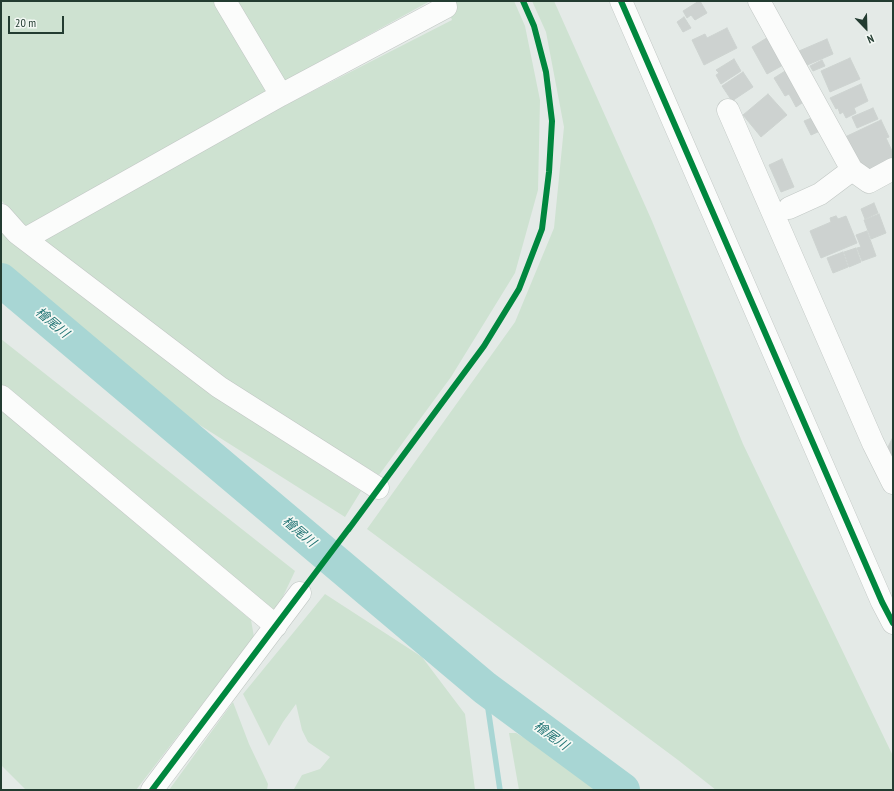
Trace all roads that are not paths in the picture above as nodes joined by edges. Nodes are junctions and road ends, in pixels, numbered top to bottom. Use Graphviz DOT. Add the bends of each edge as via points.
graph roads {
  1 [pos="225,1"];
  2 [pos="621,1"];
  3 [pos="760,1"];
  4 [pos="446,7"];
  5 [pos="281,95"];
  6 [pos="728,110"];
  7 [pos="893,169"];
  8 [pos="852,170"];
  9 [pos="789,208"];
  10 [pos="1,215"];
  11 [pos="25,239"];
  12 [pos="1,396"];
  13 [pos="893,483"];
  14 [pos="378,488"];
  15 [pos="300,593"];
  16 [pos="893,623"];
  17 [pos="276,626"];
  18 [pos="152,790"];
  1 -- 5 [label="street"];
  2 -- 16 [label="street"];
  3 -- 8 [label="street"];
  4 -- 5 [label="street"];
  5 -- 11 [label="street"];
  6 -- 13 [label="street" via="873,443"];
  7 -- 8 [label="street" via="869,182"];
  8 -- 9 [label="street" via="820,194"];
  10 -- 11 [label="street" via="16,233"];
  11 -- 14 [label="street" via="219,387"];
  12 -- 17 [label="street"];
  15 -- 17 [label="street"];
  17 -- 18 [label="street"];
}
